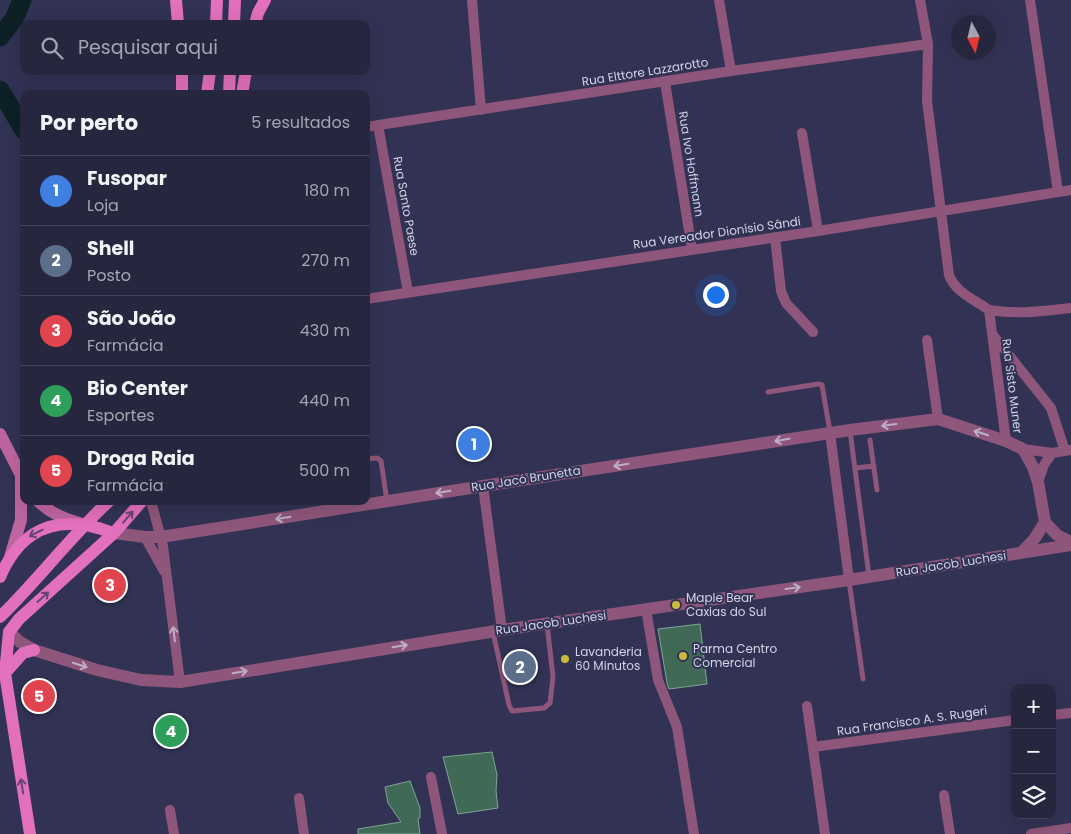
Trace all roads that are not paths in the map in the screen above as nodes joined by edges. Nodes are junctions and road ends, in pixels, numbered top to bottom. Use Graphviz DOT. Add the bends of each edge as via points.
graph roads {
  1 [pos="176,0"];
  2 [pos="217,0"];
  3 [pos="234,0"];
  4 [pos="265,0"];
  5 [pos="472,0"];
  6 [pos="719,0"];
  7 [pos="920,0"];
  8 [pos="1030,0"];
  9 [pos="178,20"];
  10 [pos="216,20"];
  11 [pos="234,20"];
  12 [pos="257,20"];
  13 [pos="928,44"];
  14 [pos="730,71"];
  15 [pos="182,75"];
  16 [pos="209,75"];
  17 [pos="230,75"];
  18 [pos="245,75"];
  19 [pos="665,82"];
  20 [pos="182,90"];
  21 [pos="207,90"];
  22 [pos="229,90"];
  23 [pos="243,90"];
  24 [pos="481,110"];
  25 [pos="378,125"];
  26 [pos="370,126"];
  27 [pos="802,133"];
  28 [pos="1071,190"];
  29 [pos="1058,192"];
  30 [pos="940,212"];
  31 [pos="818,231"];
  32 [pos="776,236"];
  33 [pos="692,249"];
  34 [pos="408,292"];
  35 [pos="370,297"];
  36 [pos="989,310"];
  37 [pos="1071,310"];
  38 [pos="813,332"];
  39 [pos="993,335"];
  40 [pos="927,340"];
  41 [pos="768,392"];
  42 [pos="938,419"];
  43 [pos="850,430"];
  44 [pos="830,433"];
  45 [pos="0,434"];
  46 [pos="870,440"];
  47 [pos="1006,441"];
  48 [pos="1023,449"];
  49 [pos="1068,451"];
  50 [pos="1052,453"];
  51 [pos="370,459"];
  52 [pos="874,466"];
  53 [pos="856,468"];
  54 [pos="20,473"];
  55 [pos="1038,482"];
  56 [pos="484,486"];
  57 [pos="877,490"];
  58 [pos="387,501"];
  59 [pos="370,504"];
  60 [pos="22,505"];
  61 [pos="43,505"];
  62 [pos="105,505"];
  63 [pos="138,505"];
  64 [pos="152,505"];
  65 [pos="362,505"];
  66 [pos="1045,522"];
  67 [pos="84,525"];
  68 [pos="114,533"];
  69 [pos="145,537"];
  70 [pos="161,537"];
  71 [pos="1071,543"];
  72 [pos="1022,552"];
  73 [pos="10,557"];
  74 [pos="167,576"];
  75 [pos="0,577"];
  76 [pos="869,577"];
  77 [pos="849,580"];
  78 [pos="646,609"];
  79 [pos="0,617"];
  80 [pos="0,622"];
  81 [pos="548,623"];
  82 [pos="498,630"];
  83 [pos="9,632"];
  84 [pos="34,650"];
  85 [pos="2,669"];
  86 [pos="863,679"];
  87 [pos="180,682"];
  88 [pos="807,706"];
  89 [pos="1071,713"];
  90 [pos="1056,715"];
  91 [pos="1011,721"];
  92 [pos="813,748"];
  93 [pos="431,777"];
  94 [pos="944,795"];
  95 [pos="298,798"];
  96 [pos="170,810"];
  97 [pos="1071,828"];
  98 [pos="30,834"];
  99 [pos="174,834"];
  100 [pos="304,834"];
  101 [pos="442,834"];
  102 [pos="694,834"];
  103 [pos="825,834"];
  104 [pos="950,834"];
  105 [pos="1031,834"];
  1 -- 9 [label="main road"];
  2 -- 10 [label="main road"];
  3 -- 11 [label="main road"];
  4 -- 12 [label="main road"];
  5 -- 24 [label="street"];
  6 -- 14 [label="street"];
  7 -- 13 [label="street"];
  8 -- 29 [label="street"];
  13 -- 14 [label="street, Rua Elttore Lazzarotto"];
  13 -- 30 [label="street" via="927,102"];
  14 -- 19 [label="street, Rua Elttore Lazzarotto"];
  15 -- 20 [label="main road"];
  16 -- 21 [label="main road"];
  17 -- 22 [label="main road"];
  18 -- 23 [label="main road"];
  19 -- 24 [label="street, Rua Elttore Lazzarotto"];
  19 -- 33 [label="street, Rua Ivo Hoffmann"];
  24 -- 25 [label="street, Rua Elttore Lazzarotto"];
  25 -- 26 [label="street, Rua Elttore Lazzarotto"];
  25 -- 34 [label="street, Rua Santo Paese"];
  27 -- 31 [label="street"];
  28 -- 29 [label="street, Rua Vereador Dionísio Sândi"];
  29 -- 30 [label="street, Rua Vereador Dionísio Sândi"];
  30 -- 31 [label="street, Rua Vereador Dionísio Sândi"];
  30 -- 36 [label="street" via="952,282"];
  31 -- 32 [label="street, Rua Vereador Dionísio Sândi"];
  32 -- 33 [label="street, Rua Vereador Dionísio Sândi"];
  32 -- 38 [label="street" via="781,291 786,304"];
  33 -- 34 [label="street, Rua Vereador Dionísio Sândi"];
  34 -- 35 [label="street, Rua Vereador Dionísio Sândi"];
  36 -- 37 [label="street" via="1008,314"];
  36 -- 39 [label="street, Rua Sisto Muner"];
  39 -- 47 [label="street, Rua Sisto Muner"];
  39 -- 49 [label="street, Rua Sisto Muner" via="1051,408"];
  40 -- 42 [label="street"];
  41 -- 44 [label="lane" via="822,385"];
  42 -- 43 [label="street, Rua Jacó Brunetta, one-way"];
  47 -- 42 [label="street, one-way"];
  43 -- 44 [label="street, Rua Jacó Brunetta"];
  43 -- 53 [label="lane"];
  44 -- 56 [label="street, Rua Jacó Brunetta, one-way"];
  44 -- 77 [label="street"];
  45 -- 54 [label="main road"];
  46 -- 52 [label="lane"];
  47 -- 48 [label="street"];
  48 -- 50 [label="street"];
  48 -- 55 [label="street"];
  49 -- 50 [label="street"];
  50 -- 55 [label="street"];
  51 -- 58 [label="lane" via="379,458"];
  52 -- 53 [label="lane"];
  52 -- 57 [label="lane"];
  53 -- 76 [label="lane"];
  55 -- 66 [label="street"];
  56 -- 58 [label="street, Rua Jacó Brunetta, one-way"];
  56 -- 82 [label="street"];
  58 -- 59 [label="street, Rua Jacó Brunetta, one-way"];
  60 -- 73 [label="main road" via="21,520"];
  61 -- 67 [label="main road" via="60,517"];
  62 -- 67 [label="main road"];
  68 -- 63 [label="main road, one-way"];
  64 -- 70 [label="street"];
  65 -- 70 [label="street, Rua Jacó Brunetta, one-way"];
  66 -- 71 [label="street" via="1057,535"];
  66 -- 72 [label="street"];
  67 -- 68 [label="main road"];
  67 -- 73 [label="main road, one-way" via="58,526 34,533"];
  67 -- 79 [label="main road"];
  68 -- 69 [label="street, Rua Jacó Brunetta"];
  83 -- 68 [label="main road, one-way" via="19,618"];
  69 -- 70 [label="street, Rua Jacó Brunetta"];
  69 -- 74 [label="street"];
  70 -- 74 [label="street"];
  71 -- 72 [label="street, Rua Jacob Luchesi"];
  72 -- 76 [label="street, Rua Jacob Luchesi"];
  73 -- 75 [label="main road"];
  87 -- 74 [label="street, one-way"];
  76 -- 77 [label="street, Rua Jacob Luchesi"];
  78 -- 77 [label="street, Rua Jacob Luchesi, one-way"];
  77 -- 86 [label="lane"];
  78 -- 81 [label="street, Rua Jacob Luchesi"];
  78 -- 102 [label="street" via="658,680 677,728"];
  80 -- 83 [label="main road"];
  81 -- 82 [label="street, Rua Jacob Luchesi"];
  81 -- 82 [label="lane" via="554,677 550,704 544,708 512,711"];
  87 -- 82 [label="street, Rua Jacob Luchesi, one-way"];
  83 -- 84 [label="street, Rua Jacob Luchesi"];
  83 -- 85 [label="main road"];
  84 -- 85 [label="main road" via="22,653"];
  84 -- 87 [label="street, Rua Jacob Luchesi, one-way" via="141,680"];
  98 -- 85 [label="main road, one-way"];
  88 -- 92 [label="street"];
  89 -- 90 [label="street"];
  91 -- 92 [label="street, Rua Francisco A. S. Rugeri"];
  92 -- 103 [label="street"];
  93 -- 101 [label="street"];
  94 -- 104 [label="street"];
  95 -- 100 [label="street"];
  96 -- 99 [label="street"];
  97 -- 105 [label="street"];
}
